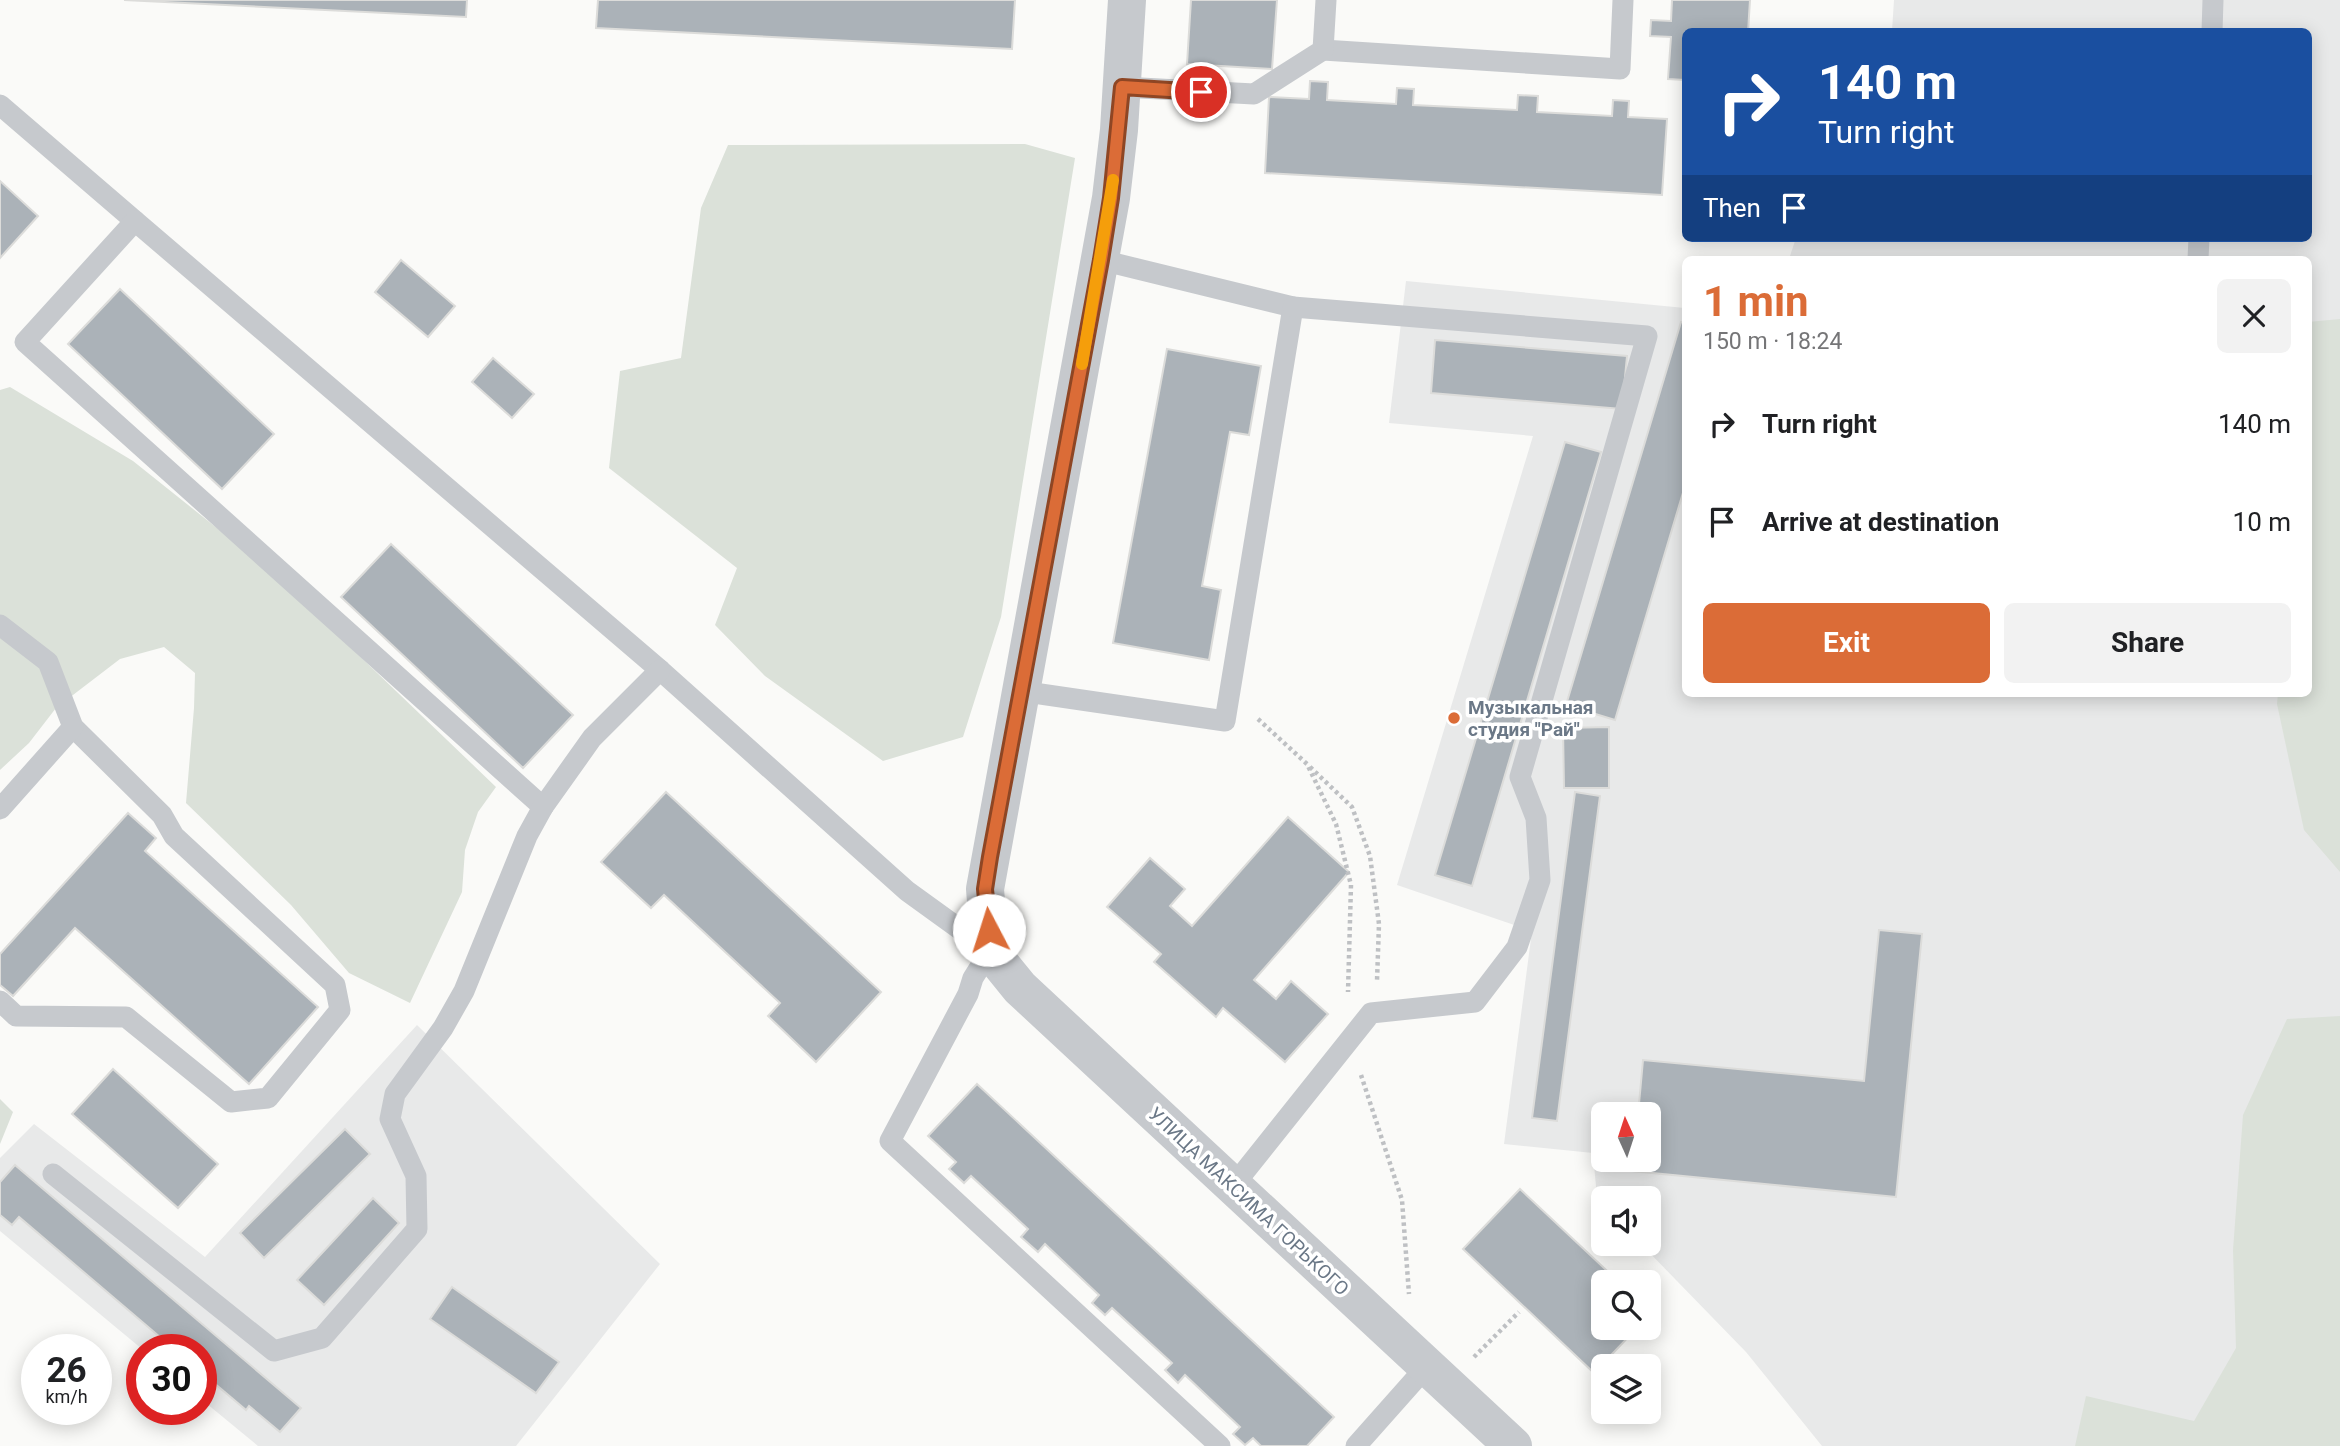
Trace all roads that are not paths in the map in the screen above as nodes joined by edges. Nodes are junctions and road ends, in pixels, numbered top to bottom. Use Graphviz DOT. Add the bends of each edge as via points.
graph roads {
  1 [pos="1127,0"];
  2 [pos="1326,0"];
  3 [pos="1623,0"];
  4 [pos="2213,0"];
  5 [pos="2212,28"];
  6 [pos="1323,50"];
  7 [pos="1122,87"];
  8 [pos="0,105"];
  9 [pos="135,221"];
  10 [pos="1101,260"];
  11 [pos="1293,307"];
  12 [pos="0,625"];
  13 [pos="660,670"];
  14 [pos="1020,691"];
  15 [pos="73,727"];
  16 [pos="543,807"];
  17 [pos="0,809"];
  18 [pos="990,951"];
  19 [pos="0,1001"];
  20 [pos="53,1174"];
  21 [pos="1233,1186"];
  22 [pos="1436,1375"];
  23 [pos="1220,1446"];
  24 [pos="1356,1446"];
  25 [pos="1513,1446"];
  1 -- 7 [label="street"];
  2 -- 6 [label="lane"];
  3 -- 6 [label="lane" via="1620,69"];
  4 -- 5 [label="lane"];
  6 -- 7 [label="lane" via="1254,94"];
  7 -- 10 [label="street"];
  8 -- 9 [label="lane"];
  9 -- 13 [label="lane"];
  9 -- 16 [label="lane" via="25,342"];
  10 -- 11 [label="lane"];
  10 -- 14 [label="street"];
  11 -- 14 [label="lane" via="1225,720"];
  11 -- 21 [label="lane" via="1647,336 1520,778 1536,818 1540,880 1517,947 1475,1002 1371,1013"];
  12 -- 15 [label="lane" via="48,662"];
  13 -- 16 [label="lane" via="592,738"];
  13 -- 18 [label="lane" via="907,891"];
  14 -- 18 [label="street" via="985,889"];
  15 -- 17 [label="lane"];
  15 -- 19 [label="lane" via="162,815 174,836 335,985 341,1010 268,1098 231,1102 126,1017 16,1016"];
  16 -- 20 [label="lane" via="464,991 395,1094 390,1119 416,1176 417,1229 322,1338 274,1351"];
  18 -- 21 [label="street, УЛИЦА МАКСИМА ГОРЬКОГО" via="1020,988"];
  18 -- 23 [label="lane" via="890,1141"];
  21 -- 22 [label="street, УЛИЦА МАКСИМА ГОРЬКОГО"];
  22 -- 24 [label="lane"];
  22 -- 25 [label="street, УЛИЦА МАКСИМА ГОРЬКОГО"];
}
